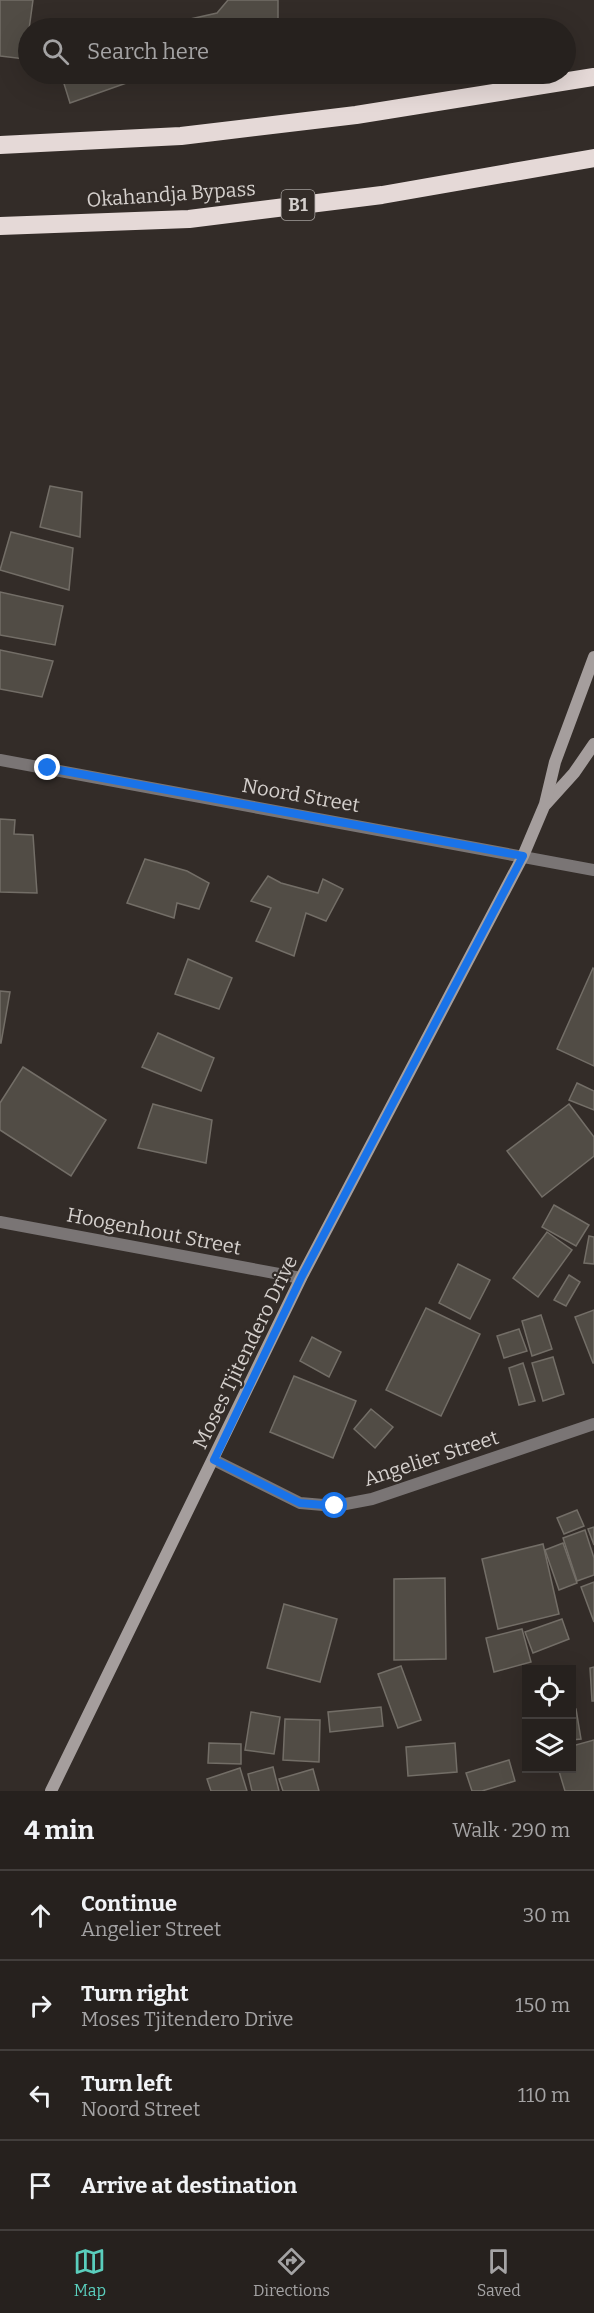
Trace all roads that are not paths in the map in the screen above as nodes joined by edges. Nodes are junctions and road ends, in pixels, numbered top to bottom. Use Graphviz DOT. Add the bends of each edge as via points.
graph roads {
  1 [pos="594,77"];
  2 [pos="576,80"];
  3 [pos="550,84"];
  4 [pos="0,145"];
  5 [pos="594,158"];
  6 [pos="0,226"];
  7 [pos="594,657"];
  8 [pos="594,744"];
  9 [pos="0,759"];
  10 [pos="545,804"];
  11 [pos="523,856"];
  12 [pos="594,870"];
  13 [pos="0,1222"];
  14 [pos="301,1278"];
  15 [pos="594,1424"];
  16 [pos="214,1460"];
  17 [pos="51,1791"];
  1 -- 2 [label="highway"];
  3 -- 4 [label="highway" via="356,115 181,135"];
  5 -- 6 [label="highway, Okahandja Bypass / B1" via="382,195 189,219"];
  7 -- 10 [label="main road, Moses Tjitendero Drive" via="555,762"];
  8 -- 10 [label="main road, Moses Tjitendero Drive"];
  9 -- 11 [label="street, Noord Street"];
  10 -- 11 [label="main road, Moses Tjitendero Drive"];
  11 -- 12 [label="street, Noord Street"];
  11 -- 14 [label="main road, Moses Tjitendero Drive"];
  13 -- 14 [label="street, Hoogenhout Street"];
  14 -- 16 [label="main road, Moses Tjitendero Drive"];
  15 -- 16 [label="street, Angelier Street" via="372,1499 335,1506 300,1503"];
  16 -- 17 [label="main road, Moses Tjitendero Drive"];
}
